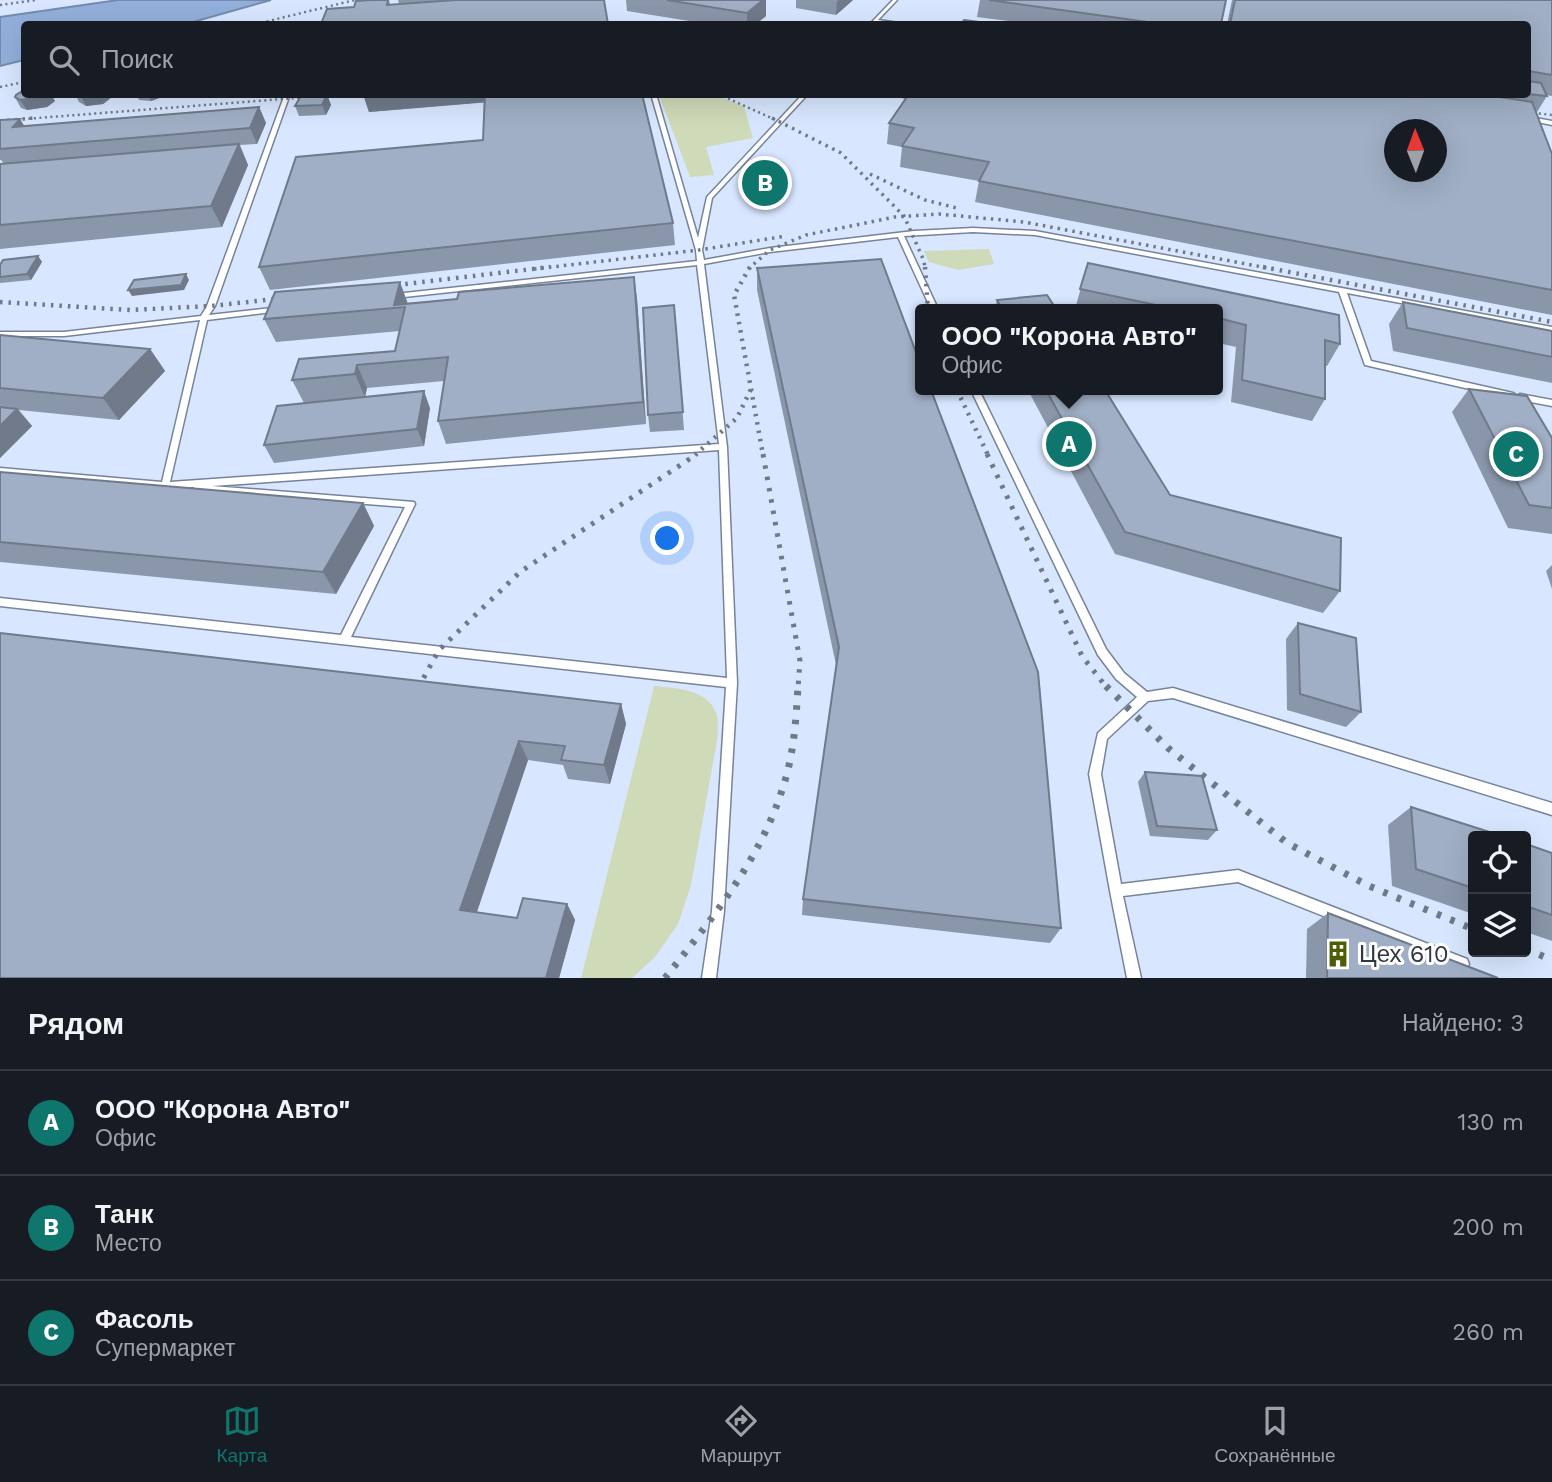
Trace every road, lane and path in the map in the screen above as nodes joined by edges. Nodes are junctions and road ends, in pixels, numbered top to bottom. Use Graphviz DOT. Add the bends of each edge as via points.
graph roads {
  1 [pos="895,0"];
  2 [pos="876,21"];
  3 [pos="287,98"];
  4 [pos="654,98"];
  5 [pos="802,98"];
  6 [pos="1525,119"];
  7 [pos="1552,123"];
  8 [pos="900,235"];
  9 [pos="699,250"];
  10 [pos="702,262"];
  11 [pos="1342,289"];
  12 [pos="384,297"];
  13 [pos="933,304"];
  14 [pos="287,308"];
  15 [pos="204,317"];
  16 [pos="1552,329"];
  17 [pos="0,334"];
  18 [pos="977,395"];
  19 [pos="1519,397"];
  20 [pos="1552,403"];
  21 [pos="1525,408"];
  22 [pos="723,447"];
  23 [pos="0,471"];
  24 [pos="164,486"];
  25 [pos="0,602"];
  26 [pos="344,640"];
  27 [pos="732,683"];
  28 [pos="1145,697"];
  29 [pos="1552,809"];
  30 [pos="1116,891"];
  31 [pos="1470,968"];
  32 [pos="709,978"];
  33 [pos="1134,978"];
  1 -- 2 [label="lane"];
  3 -- 15 [label="lane"];
  4 -- 9 [label="lane"];
  5 -- 9 [label="lane" via="709,198"];
  6 -- 7 [label="lane"];
  8 -- 10 [label="lane"];
  8 -- 11 [label="lane" via="973,230 1035,233"];
  8 -- 13 [label="lane"];
  9 -- 10 [label="lane"];
  10 -- 12 [label="lane"];
  10 -- 22 [label="lane"];
  11 -- 16 [label="lane"];
  11 -- 19 [label="lane" via="1368,363"];
  14 -- 15 [label="lane"];
  15 -- 17 [label="lane" via="64,334"];
  15 -- 24 [label="lane"];
  18 -- 28 [label="lane" via="1102,652 1120,676"];
  19 -- 20 [label="lane"];
  19 -- 21 [label="lane"];
  22 -- 24 [label="lane"];
  22 -- 27 [label="lane"];
  23 -- 24 [label="lane"];
  24 -- 26 [label="lane" via="411,504"];
  25 -- 26 [label="lane"];
  26 -- 27 [label="lane"];
  27 -- 32 [label="lane" via="718,911"];
  28 -- 29 [label="lane" via="1173,693"];
  28 -- 30 [label="lane" via="1102,737 1095,774"];
  30 -- 31 [label="lane" via="1238,876"];
  30 -- 33 [label="lane"];
}
